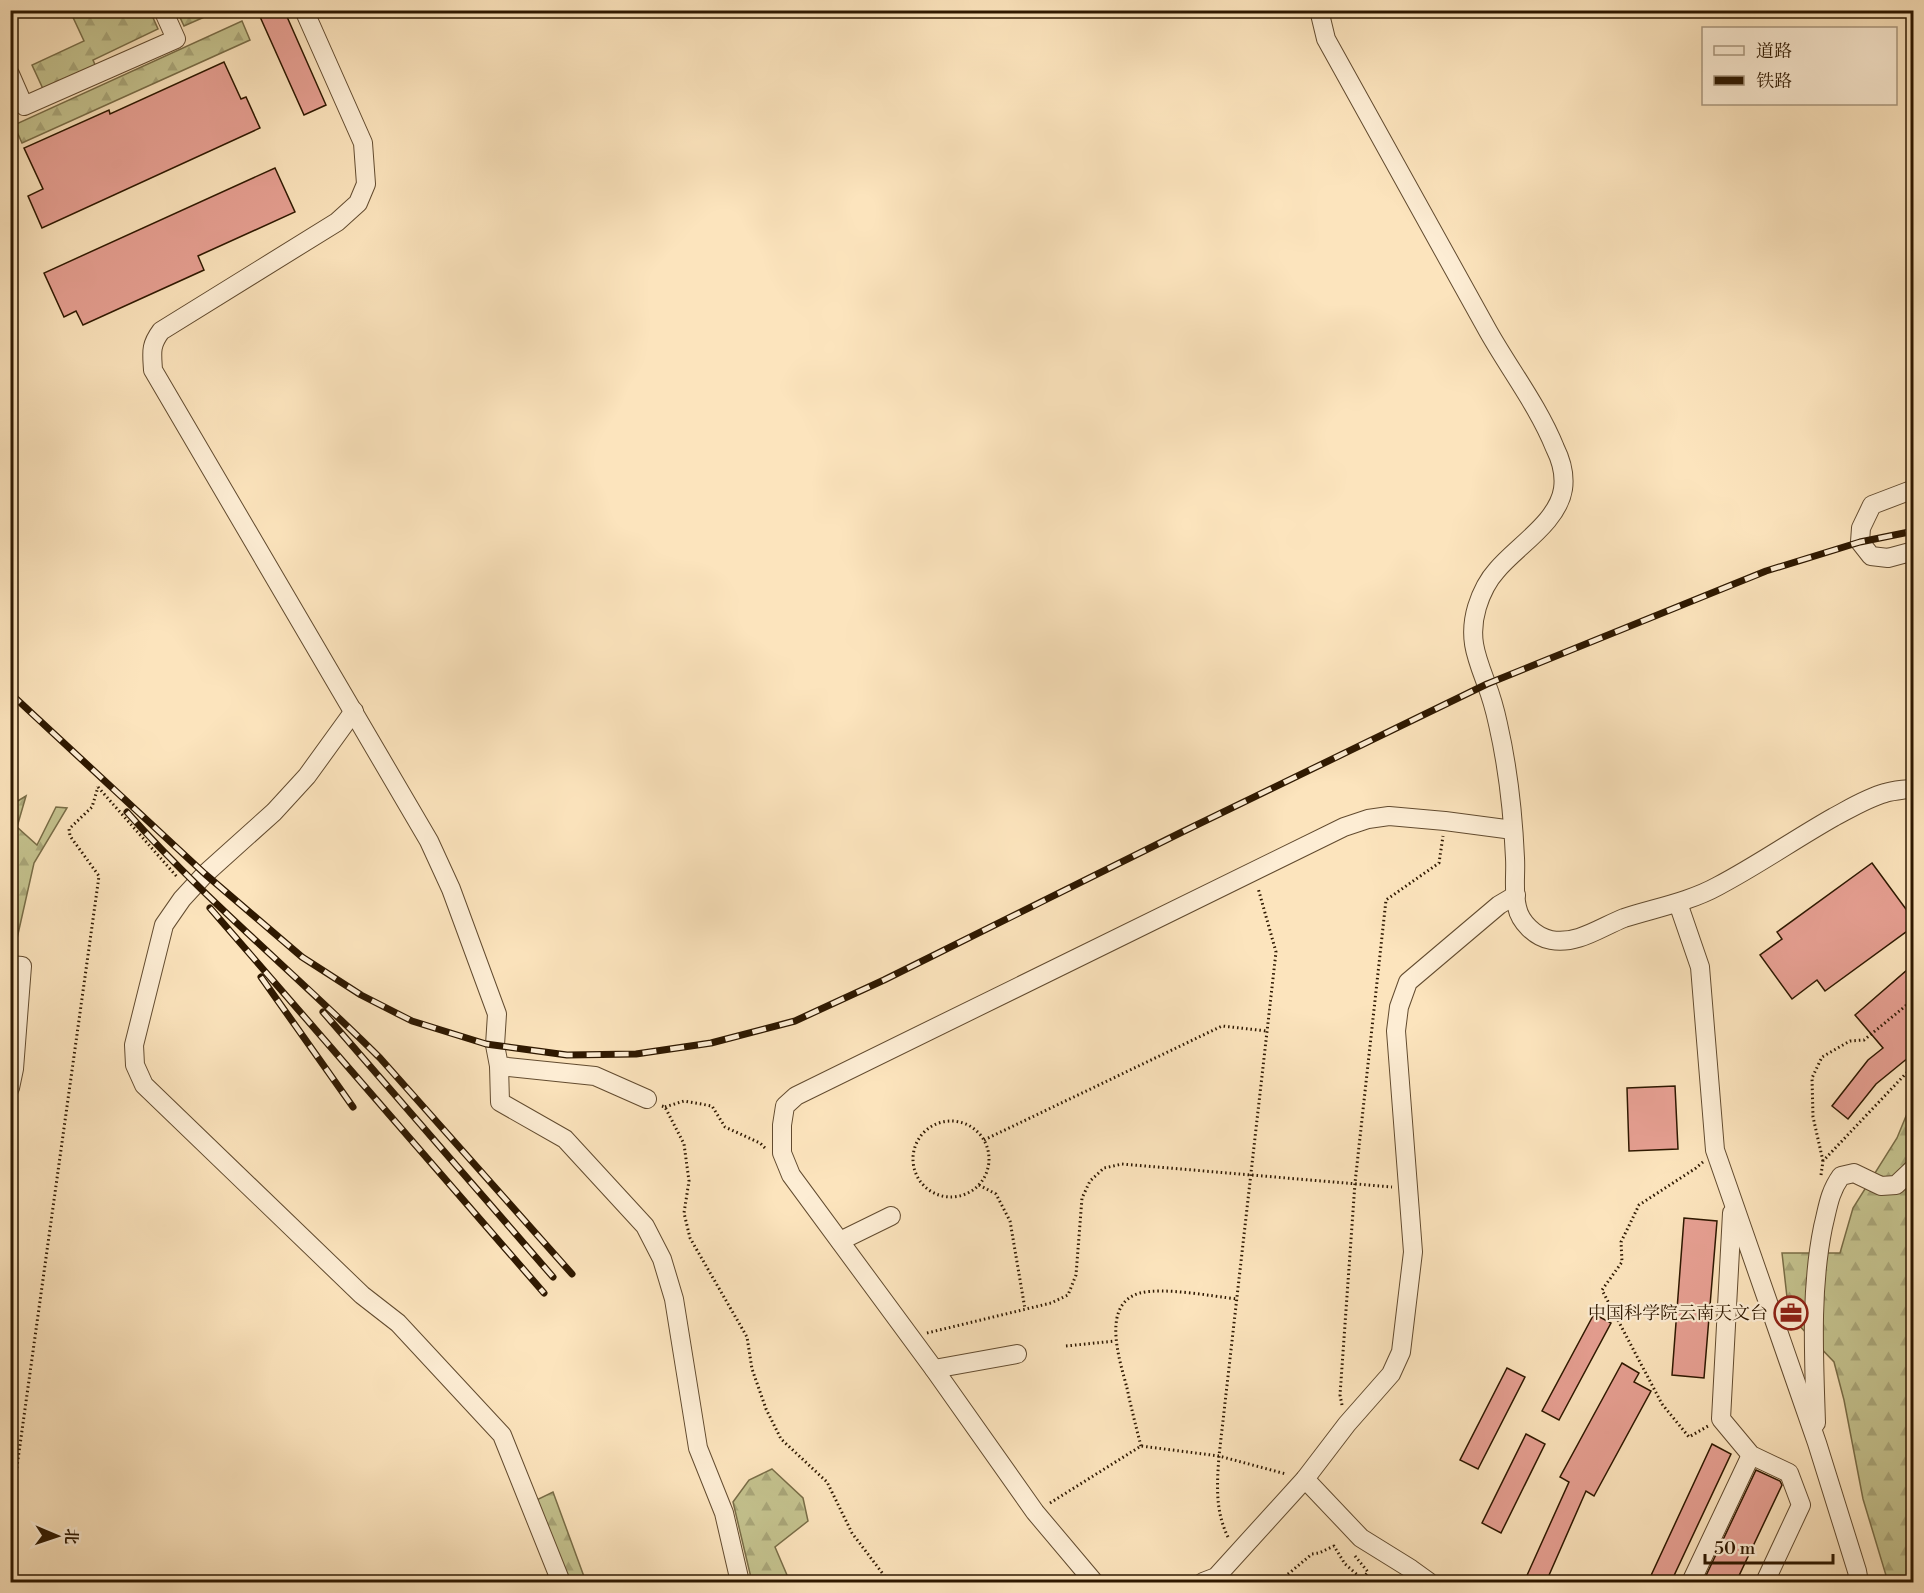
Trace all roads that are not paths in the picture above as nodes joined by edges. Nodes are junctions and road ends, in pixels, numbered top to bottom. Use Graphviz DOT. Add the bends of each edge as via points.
graph roads {
  1 [pos="163,10"];
  2 [pos="304,10"];
  3 [pos="1319,10"];
  4 [pos="10,74"];
  5 [pos="1914,489"];
  6 [pos="1914,551"];
  7 [pos="354,711"];
  8 [pos="1914,788"];
  9 [pos="1514,830"];
  10 [pos="1516,895"];
  11 [pos="1678,903"];
  12 [pos="10,964"];
  13 [pos="499,1066"];
  14 [pos="10,1088"];
  15 [pos="647,1099"];
  16 [pos="1914,1168"];
  17 [pos="1733,1202"];
  18 [pos="891,1216"];
  19 [pos="840,1241"];
  20 [pos="1017,1354"];
  21 [pos="934,1369"];
  22 [pos="1817,1443"];
  23 [pos="1751,1455"];
  24 [pos="1305,1479"];
  25 [pos="561,1582"];
  26 [pos="740,1582"];
  27 [pos="1094,1582"];
  28 [pos="1203,1582"];
  29 [pos="1429,1582"];
  30 [pos="1691,1582"];
  31 [pos="1765,1582"];
  32 [pos="1858,1582"];
  1 -- 4 [label="street" via="176,39 24,106"];
  2 -- 7 [label="street" via="363,143 366,184 358,203 337,222 161,331 151,350 153,370"];
  3 -- 9 [label="street" via="1326,39 1538,413 1563,470 1558,505 1497,570 1484,589 1473,629 1478,665 1498,725 1511,790"];
  5 -- 6 [label="street" via="1872,505 1861,528 1860,542 1871,556 1888,558"];
  7 -- 13 [label="street" via="429,841 451,889 497,1014 495,1045"];
  7 -- 25 [label="street" via="307,776 274,812 205,874 164,925 134,1045 135,1065 144,1085 362,1295 398,1323 502,1435"];
  8 -- 11 [label="street" via="1886,792 1857,804 1716,888"];
  9 -- 10 [label="street"];
  9 -- 19 [label="street" via="1389,816 1344,827 796,1096 785,1107 782,1153 791,1175"];
  10 -- 11 [label="street" via="1521,918 1531,930 1541,937 1564,941"];
  10 -- 24 [label="street" via="1408,982 1396,1031 1413,1252 1401,1352 1391,1374"];
  11 -- 17 [label="street" via="1700,967 1714,1150"];
  12 -- 14 [label="street" via="22,966"];
  13 -- 15 [label="street" via="595,1076"];
  13 -- 26 [label="street" via="500,1102 565,1139 645,1226 662,1259 674,1299 698,1448 724,1513"];
  16 -- 22 [label="street" via="1896,1185 1881,1186 1854,1173 1841,1176 1831,1190 1816,1260"];
  17 -- 22 [label="street"];
  17 -- 23 [label="street" via="1721,1419"];
  18 -- 19 [label="street"];
  19 -- 21 [label="street"];
  20 -- 21 [label="street"];
  21 -- 27 [label="street" via="1035,1512"];
  22 -- 32 [label="street"];
  23 -- 30 [label="street"];
  23 -- 31 [label="street" via="1789,1473 1801,1505"];
  24 -- 28 [label="street" via="1216,1577"];
  24 -- 29 [label="street" via="1361,1538"];
}
